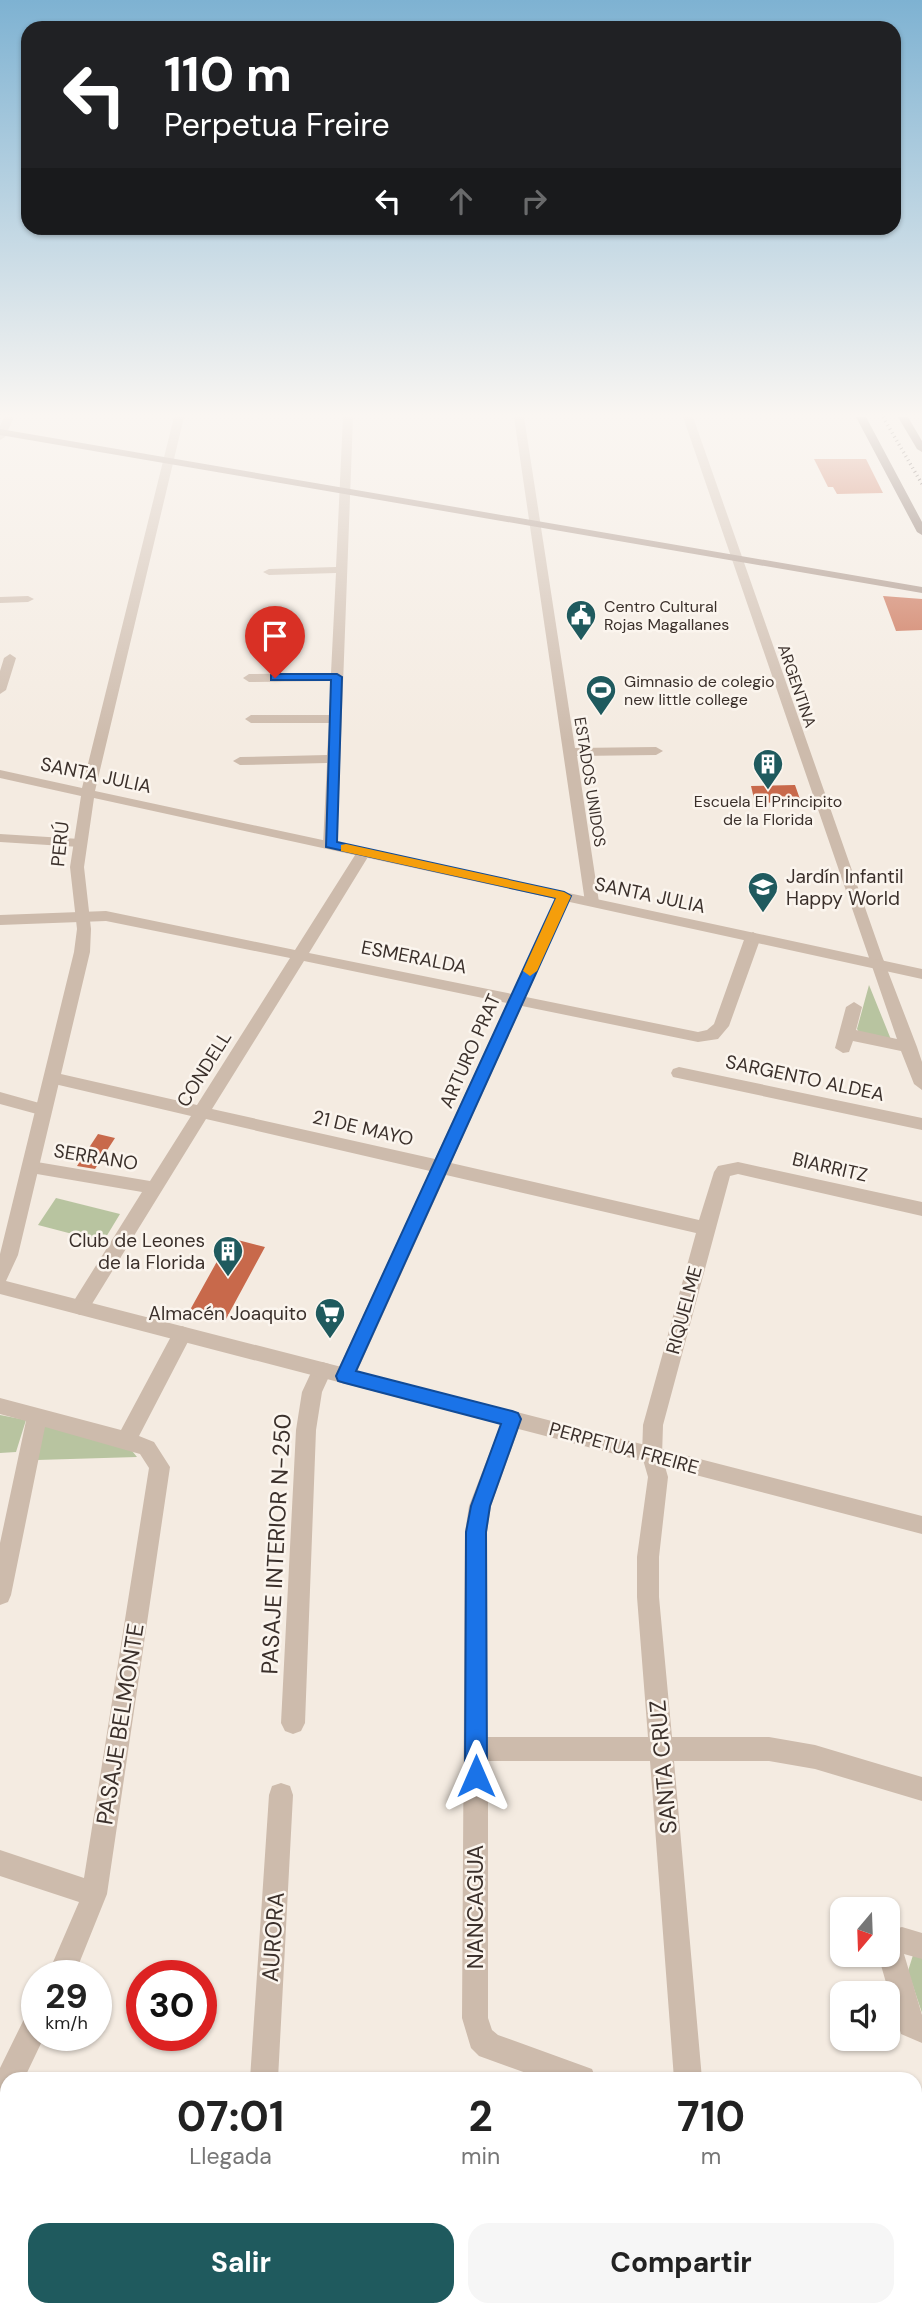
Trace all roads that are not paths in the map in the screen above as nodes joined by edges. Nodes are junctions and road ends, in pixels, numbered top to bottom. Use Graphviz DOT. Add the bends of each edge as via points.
graph roads {
  1 [pos="153,525"];
  2 [pos="343,525"];
  3 [pos="535,525"];
  4 [pos="547,525"];
  5 [pos="726,525"];
  6 [pos="737,558"];
  7 [pos="341,570"];
  8 [pos="270,572"];
  9 [pos="922,588"];
  10 [pos="28,599"];
  11 [pos="0,600"];
  12 [pos="10,658"];
  13 [pos="337,677"];
  14 [pos="249,678"];
  15 [pos="0,690"];
  16 [pos="251,719"];
  17 [pos="335,719"];
  18 [pos="656,751"];
  19 [pos="569,752"];
  20 [pos="334,759"];
  21 [pos="240,761"];
  22 [pos="0,774"];
  23 [pos="88,793"];
  24 [pos="0,838"];
  25 [pos="80,843"];
  26 [pos="330,845"];
  27 [pos="364,852"];
  28 [pos="564,896"];
  29 [pos="592,902"];
  30 [pos="82,915"];
  31 [pos="0,920"];
  32 [pos="753,937"];
  33 [pos="299,956"];
  34 [pos="877,964"];
  35 [pos="922,974"];
  36 [pos="517,1000"];
  37 [pos="854,1007"];
  38 [pos="909,1048"];
  39 [pos="680,1073"];
  40 [pos="52,1078"];
  41 [pos="922,1084"];
  42 [pos="0,1098"];
  43 [pos="44,1110"];
  44 [pos="202,1112"];
  45 [pos="922,1124"];
  46 [pos="31,1167"];
  47 [pos="441,1167"];
  48 [pos="728,1169"];
  49 [pos="155,1188"];
  50 [pos="922,1209"];
  51 [pos="706,1228"];
  52 [pos="0,1276"];
  53 [pos="0,1287"];
  54 [pos="80,1307"];
  55 [pos="182,1334"];
  56 [pos="322,1370"];
  57 [pos="345,1376"];
  58 [pos="0,1406"];
  59 [pos="37,1416"];
  60 [pos="512,1419"];
  61 [pos="126,1440"];
  62 [pos="652,1456"];
  63 [pos="922,1525"];
  64 [pos="0,1595"];
  65 [pos="293,1723"];
  66 [pos="476,1749"];
  67 [pos="661,1749"];
  68 [pos="922,1789"];
  69 [pos="281,1795"];
  70 [pos="0,1863"];
  71 [pos="94,1894"];
  72 [pos="922,1946"];
  73 [pos="67,1960"];
  74 [pos="922,2030"];
  75 [pos="23,2051"];
  76 [pos="12,2072"];
  77 [pos="264,2072"];
  78 [pos="562,2072"];
  79 [pos="687,2072"];
  1 -- 23 [label="street, PERÚ"];
  2 -- 7 [label="street"];
  3 -- 19 [label="street, ESTADOS UNIDOS"];
  4 -- 6 [label="main road"];
  5 -- 6 [label="street, ARGENTINA"];
  6 -- 9 [label="main road"];
  6 -- 34 [label="street, ARGENTINA"];
  7 -- 8 [label="street"];
  7 -- 13 [label="street"];
  10 -- 11 [label="street"];
  12 -- 15 [label="street"];
  13 -- 14 [label="street"];
  13 -- 17 [label="street"];
  16 -- 17 [label="street"];
  17 -- 20 [label="street"];
  18 -- 19 [label="street"];
  19 -- 29 [label="street, ESTADOS UNIDOS"];
  20 -- 21 [label="street"];
  20 -- 26 [label="street"];
  22 -- 23 [label="street, SANTA JULIA"];
  23 -- 25 [label="street, PERÚ"];
  23 -- 26 [label="street, SANTA JULIA"];
  24 -- 25 [label="street"];
  25 -- 30 [label="street, PERÚ" via="77,879"];
  26 -- 27 [label="street, SANTA JULIA"];
  27 -- 28 [label="street, SANTA JULIA"];
  27 -- 33 [label="street, CONDELL"];
  28 -- 29 [label="street, SANTA JULIA"];
  28 -- 36 [label="street, ARTURO PRAT"];
  29 -- 32 [label="street, SANTA JULIA"];
  30 -- 31 [label="street, ESMERALDA"];
  30 -- 33 [label="street, ESMERALDA"];
  30 -- 40 [label="street, PERÚ" via="82,952"];
  32 -- 34 [label="street, SANTA JULIA"];
  32 -- 36 [label="street, ESMERALDA" via="721,1026 705,1037"];
  33 -- 36 [label="street, ESMERALDA"];
  33 -- 44 [label="street, CONDELL"];
  34 -- 35 [label="street, SANTA JULIA"];
  34 -- 38 [label="street, ARGENTINA"];
  36 -- 47 [label="street, ARTURO PRAT"];
  37 -- 38 [label="street" via="845,1041"];
  38 -- 41 [label="street, ARGENTINA"];
  39 -- 45 [label="street, SARGENTO ALDEA"];
  40 -- 43 [label="street, PERÚ"];
  40 -- 44 [label="street, 21 DE MAYO"];
  42 -- 43 [label="street"];
  43 -- 46 [label="street, PERÚ"];
  44 -- 47 [label="street, 21 DE MAYO"];
  44 -- 49 [label="street, CONDELL"];
  46 -- 49 [label="street, SERRANO"];
  46 -- 52 [label="street, PERÚ"];
  47 -- 51 [label="street, 21 DE MAYO"];
  47 -- 57 [label="street, ARTURO PRAT"];
  48 -- 50 [label="street, BIARRITZ"];
  48 -- 51 [label="street, RIQUELME" via="720,1177"];
  49 -- 54 [label="street, CONDELL"];
  51 -- 62 [label="street, RIQUELME" via="653,1425"];
  53 -- 54 [label="street, PERPETUA FREIRE"];
  54 -- 55 [label="street, PERPETUA FREIRE"];
  55 -- 56 [label="street, PERPETUA FREIRE"];
  55 -- 61 [label="street"];
  56 -- 57 [label="street, PERPETUA FREIRE"];
  56 -- 65 [label="street, PASAJE INTERIOR N-250" via="312,1392 306,1430"];
  57 -- 60 [label="street, PERPETUA FREIRE"];
  58 -- 59 [label="street"];
  59 -- 61 [label="street"];
  59 -- 64 [label="street"];
  60 -- 62 [label="street, PERPETUA FREIRE"];
  60 -- 66 [label="street, NANCAGUA" via="477,1518"];
  61 -- 71 [label="street, PASAJE BELMONTE" via="147,1448 160,1467"];
  62 -- 63 [label="street, PERPETUA FREIRE"];
  62 -- 67 [label="street, SANTA CRUZ" via="658,1477 648,1576"];
  66 -- 67 [label="street"];
  66 -- 78 [label="street, NANCAGUA" via="477,2029 489,2046"];
  67 -- 68 [label="street" via="787,1751"];
  67 -- 79 [label="street, SANTA CRUZ"];
  69 -- 77 [label="street, AURORA"];
  70 -- 71 [label="street"];
  71 -- 73 [label="street, PASAJE BELMONTE"];
  72 -- 74 [label="street" via="902,1940 891,1942 890,1950 911,2024"];
  75 -- 76 [label="street"];
}
